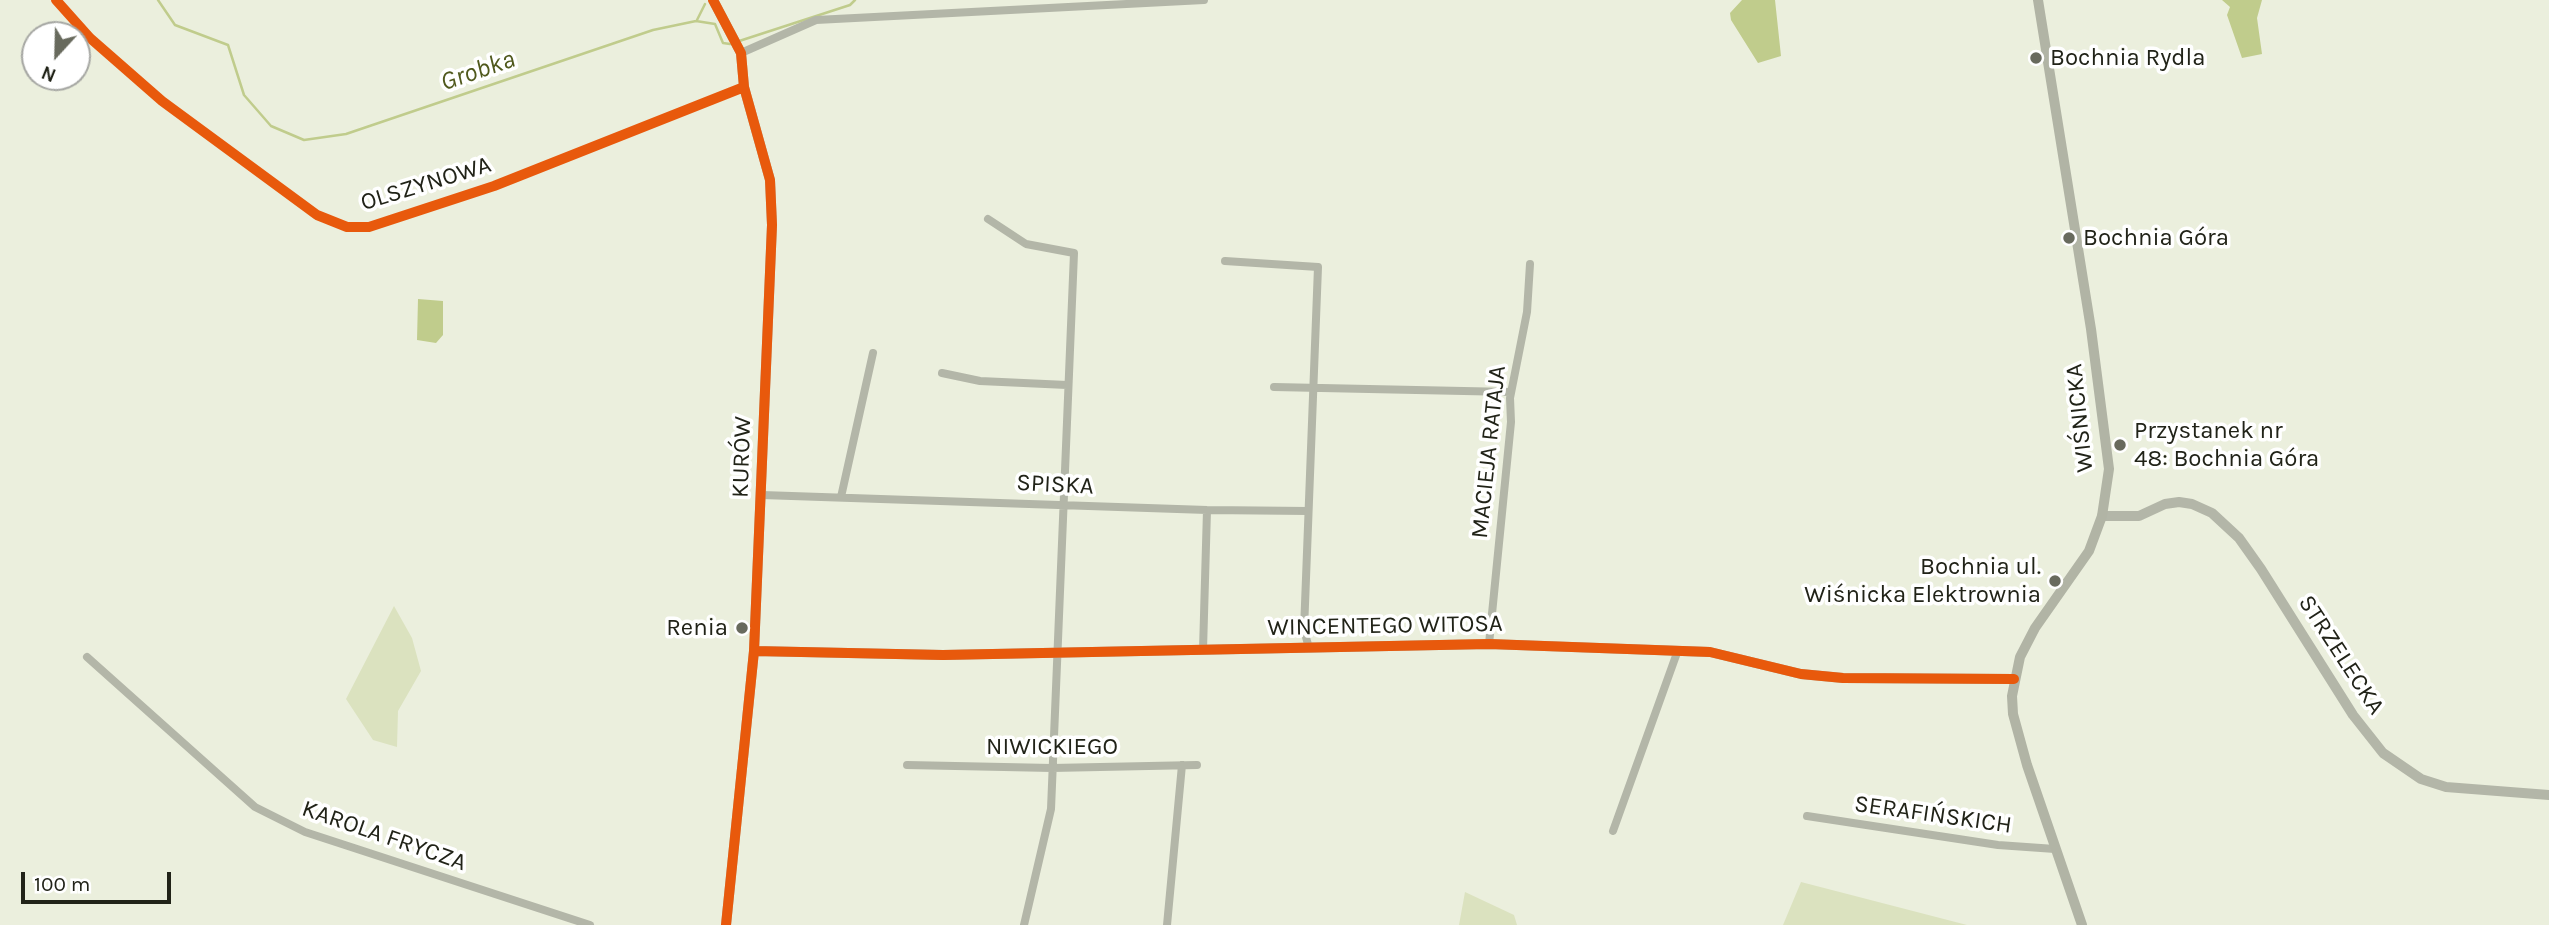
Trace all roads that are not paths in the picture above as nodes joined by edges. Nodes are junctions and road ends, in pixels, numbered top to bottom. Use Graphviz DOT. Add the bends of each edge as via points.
graph roads {
  1 [pos="56,0"];
  2 [pos="713,0"];
  3 [pos="1205,0"];
  4 [pos="2038,0"];
  5 [pos="739,47"];
  6 [pos="744,87"];
  7 [pos="988,219"];
  8 [pos="1225,261"];
  9 [pos="1530,264"];
  10 [pos="873,353"];
  11 [pos="942,373"];
  12 [pos="1067,385"];
  13 [pos="1274,387"];
  14 [pos="1314,387"];
  15 [pos="1511,392"];
  16 [pos="762,495"];
  17 [pos="841,496"];
  18 [pos="1063,505"];
  19 [pos="1207,510"];
  20 [pos="1308,511"];
  21 [pos="2102,516"];
  22 [pos="1489,644"];
  23 [pos="1309,648"];
  24 [pos="1203,650"];
  25 [pos="1678,650"];
  26 [pos="754,651"];
  27 [pos="1059,653"];
  28 [pos="87,657"];
  29 [pos="2014,680"];
  30 [pos="907,765"];
  31 [pos="1182,765"];
  32 [pos="1197,765"];
  33 [pos="1052,768"];
  34 [pos="2549,795"];
  35 [pos="1807,816"];
  36 [pos="1613,831"];
  37 [pos="2054,849"];
  38 [pos="590,925"];
  39 [pos="726,925"];
  40 [pos="1024,925"];
  41 [pos="1167,925"];
  42 [pos="2082,925"];
  1 -- 6 [label="street, OLSZYNOWA" via="90,38 162,101 317,215 347,227 369,227 494,186"];
  2 -- 5 [label="street, KURÓW"];
  3 -- 5 [label="street" via="816,20"];
  4 -- 21 [label="main road, WIŚNICKA" via="2106,441 2109,469"];
  5 -- 6 [label="street, KURÓW"];
  6 -- 16 [label="street, KURÓW" via="772,195"];
  7 -- 12 [label="street" via="1019,241 1074,253"];
  8 -- 14 [label="street" via="1318,267"];
  9 -- 15 [label="street, MACIEJA RATAJA" via="1527,312"];
  10 -- 17 [label="street"];
  11 -- 12 [label="street" via="980,381"];
  12 -- 18 [label="street"];
  13 -- 14 [label="street"];
  14 -- 15 [label="street"];
  14 -- 20 [label="street"];
  15 -- 22 [label="street, MACIEJA RATAJA"];
  16 -- 17 [label="street, SPISKA"];
  16 -- 26 [label="street, KURÓW"];
  17 -- 18 [label="street, SPISKA"];
  18 -- 19 [label="street, SPISKA"];
  18 -- 27 [label="street"];
  19 -- 20 [label="street, SPISKA"];
  19 -- 24 [label="street"];
  20 -- 23 [label="street" via="1304,630"];
  21 -- 29 [label="main road, WIŚNICKA" via="2079,570 2035,628"];
  21 -- 34 [label="street, STRZELECKA" via="2126,518 2179,502 2204,508 2225,524 2261,569 2368,736 2400,767 2446,787"];
  22 -- 23 [label="street, WINCENTEGO WITOSA"];
  22 -- 25 [label="street, WINCENTEGO WITOSA"];
  23 -- 24 [label="street, WINCENTEGO WITOSA"];
  24 -- 27 [label="street, WINCENTEGO WITOSA"];
  25 -- 29 [label="street, WINCENTEGO WITOSA" via="1843,678"];
  25 -- 36 [label="street"];
  26 -- 27 [label="street, WINCENTEGO WITOSA"];
  26 -- 39 [label="street, KURÓW"];
  27 -- 33 [label="street"];
  28 -- 38 [label="street, KAROLA FRYCZA" via="236,793 281,821"];
  29 -- 37 [label="main road, WIŚNICKA" via="2013,714"];
  30 -- 33 [label="street, NIWICKIEGO"];
  31 -- 32 [label="street, NIWICKIEGO"];
  31 -- 33 [label="street, NIWICKIEGO"];
  31 -- 41 [label="street"];
  33 -- 40 [label="street" via="1051,810"];
  35 -- 37 [label="street, SERAFIŃSKICH"];
  37 -- 42 [label="main road, WIŚNICKA"];
}
